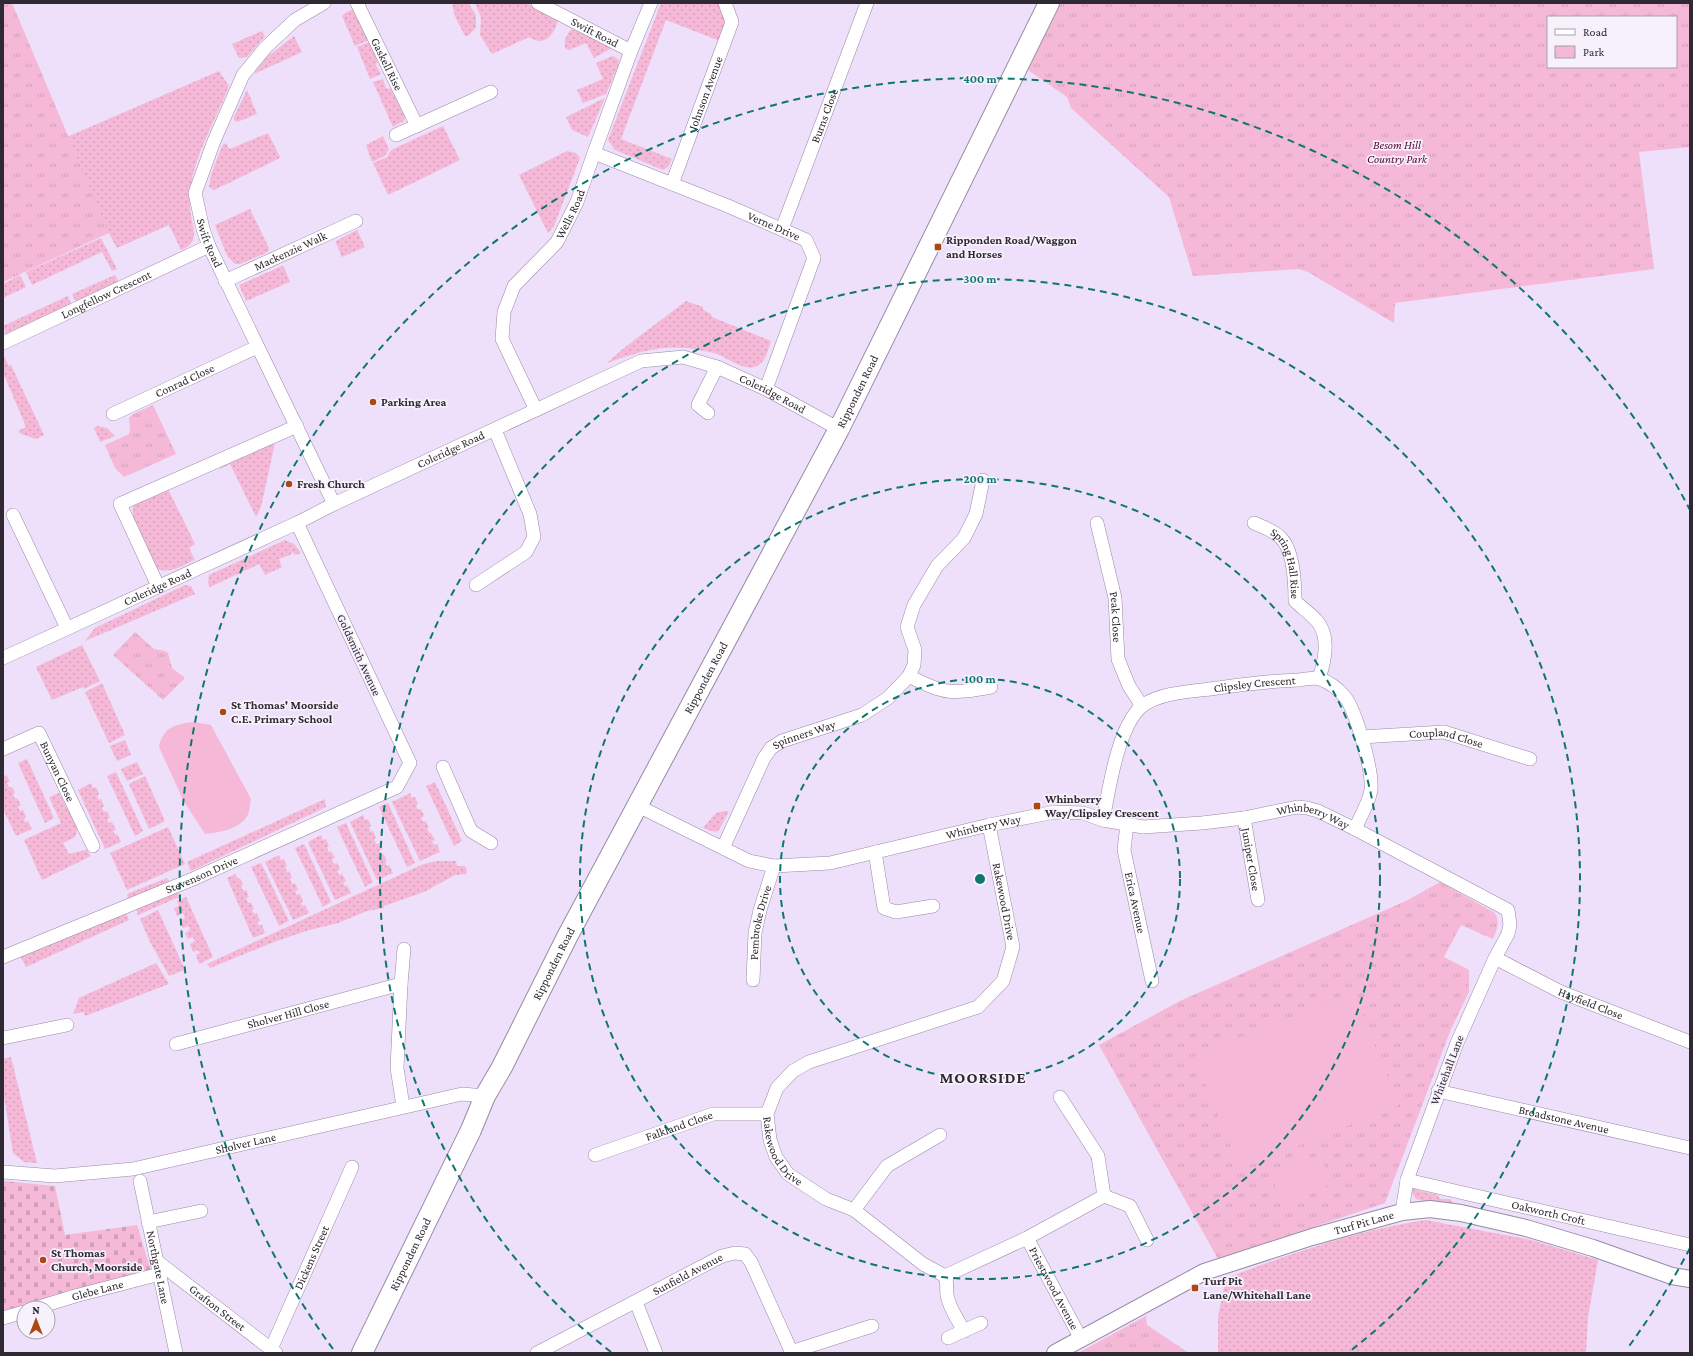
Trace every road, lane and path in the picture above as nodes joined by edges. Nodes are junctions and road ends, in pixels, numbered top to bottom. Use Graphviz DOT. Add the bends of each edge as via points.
graph roads {
  1 [pos="324,3"];
  2 [pos="357,3"];
  3 [pos="538,3"];
  4 [pos="651,3"];
  5 [pos="726,3"];
  6 [pos="867,3"];
  7 [pos="1049,3"];
  8 [pos="631,51"];
  9 [pos="491,92"];
  10 [pos="417,126"];
  11 [pos="396,135"];
  12 [pos="594,153"];
  13 [pos="672,184"];
  14 [pos="356,221"];
  15 [pos="782,229"];
  16 [pos="209,246"];
  17 [pos="226,281"];
  18 [pos="3,343"];
  19 [pos="257,346"];
  20 [pos="716,368"];
  21 [pos="766,389"];
  22 [pos="536,410"];
  23 [pos="708,413"];
  24 [pos="113,414"];
  25 [pos="297,426"];
  26 [pos="839,429"];
  27 [pos="495,430"];
  28 [pos="983,480"];
  29 [pos="334,504"];
  30 [pos="13,515"];
  31 [pos="297,523"];
  32 [pos="1097,523"];
  33 [pos="1254,523"];
  34 [pos="476,585"];
  35 [pos="158,586"];
  36 [pos="67,628"];
  37 [pos="3,658"];
  38 [pos="909,676"];
  39 [pos="1319,678"];
  40 [pos="991,687"];
  41 [pos="1142,706"];
  42 [pos="1361,736"];
  43 [pos="3,749"];
  44 [pos="1530,759"];
  45 [pos="443,767"];
  46 [pos="397,787"];
  47 [pos="638,806"];
  48 [pos="1244,818"];
  49 [pos="1103,820"];
  50 [pos="1127,824"];
  51 [pos="989,825"];
  52 [pos="1355,829"];
  53 [pos="491,843"];
  54 [pos="93,846"];
  55 [pos="722,848"];
  56 [pos="875,852"];
  57 [pos="774,866"];
  58 [pos="1258,900"];
  59 [pos="934,906"];
  60 [pos="1508,934"];
  61 [pos="404,949"];
  62 [pos="3,957"];
  63 [pos="1495,958"];
  64 [pos="753,980"];
  65 [pos="1152,981"];
  66 [pos="401,984"];
  67 [pos="67,1025"];
  68 [pos="3,1038"];
  69 [pos="1690,1042"];
  70 [pos="176,1044"];
  71 [pos="1438,1091"];
  72 [pos="485,1096"];
  73 [pos="1060,1097"];
  74 [pos="403,1106"];
  75 [pos="767,1114"];
  76 [pos="940,1135"];
  77 [pos="1690,1148"];
  78 [pos="595,1155"];
  79 [pos="352,1167"];
  80 [pos="3,1172"];
  81 [pos="1407,1180"];
  82 [pos="140,1181"];
  83 [pos="1104,1196"];
  84 [pos="854,1210"];
  85 [pos="201,1211"];
  86 [pos="1402,1212"];
  87 [pos="148,1222"];
  88 [pos="1027,1238"];
  89 [pos="1147,1240"];
  90 [pos="1690,1245"];
  91 [pos="159,1268"];
  92 [pos="945,1276"];
  93 [pos="1690,1279"];
  94 [pos="56,1302"];
  95 [pos="636,1302"];
  96 [pos="16,1314"];
  97 [pos="3,1318"];
  98 [pos="981,1323"];
  99 [pos="872,1326"];
  100 [pos="964,1330"];
  101 [pos="948,1338"];
  102 [pos="1081,1339"];
  103 [pos="274,1351"];
  104 [pos="176,1353"];
  105 [pos="362,1353"];
  106 [pos="537,1353"];
  107 [pos="656,1353"];
  108 [pos="791,1353"];
  109 [pos="1055,1353"];
  1 -- 16 [label="street, Swift Road" via="295,20 266,47 244,75 214,141 195,193"];
  2 -- 10 [label="street, Gaskell Rise"];
  3 -- 8 [label="street, Swift Road"];
  4 -- 8 [label="street, Wells Road"];
  5 -- 13 [label="street, Johnson Avenue" via="732,22"];
  6 -- 15 [label="street, Burns Close"];
  7 -- 26 [label="main road, Ripponden Road"];
  8 -- 12 [label="street, Wells Road"];
  9 -- 10 [label="street"];
  10 -- 11 [label="street"];
  12 -- 13 [label="street, Verne Drive"];
  12 -- 22 [label="street, Wells Road" via="577,202 557,242 514,286 504,312 502,339"];
  13 -- 15 [label="street, Verne Drive"];
  14 -- 17 [label="street, Mackenzie Walk"];
  15 -- 21 [label="street, Verne Drive" via="806,240 814,258"];
  16 -- 17 [label="street, Swift Road"];
  16 -- 18 [label="street, Longfellow Crescent"];
  17 -- 19 [label="street, Swift Road"];
  19 -- 24 [label="street, Conrad Close"];
  19 -- 25 [label="street, Swift Road"];
  20 -- 21 [label="street, Coleridge Road"];
  20 -- 22 [label="street, Coleridge Road" via="683,357 641,361"];
  20 -- 23 [label="street" via="698,405"];
  21 -- 26 [label="street, Coleridge Road"];
  22 -- 27 [label="street, Coleridge Road"];
  25 -- 29 [label="street, Swift Road"];
  25 -- 35 [label="street" via="120,504"];
  26 -- 47 [label="main road, Ripponden Road"];
  27 -- 29 [label="street, Coleridge Road"];
  27 -- 34 [label="street" via="530,514 534,537 526,552"];
  28 -- 38 [label="street, Spinners Way" via="976,514 964,538 937,566 914,605 907,627 915,650 914,665"];
  29 -- 31 [label="street, Coleridge Road"];
  30 -- 36 [label="street"];
  31 -- 35 [label="street, Coleridge Road"];
  31 -- 46 [label="street, Goldsmith Avenue" via="410,763"];
  32 -- 41 [label="street, Peak Close" via="1115,598 1118,659 1129,686"];
  33 -- 39 [label="street, Spring Hall Rise" via="1282,538 1292,565 1295,602 1317,621 1323,633 1325,664"];
  35 -- 36 [label="street, Coleridge Road"];
  36 -- 37 [label="street, Coleridge Road"];
  38 -- 40 [label="street" via="946,692"];
  38 -- 55 [label="street, Spinners Way" via="888,698 862,714 782,741 771,748"];
  39 -- 41 [label="street, Clipsley Crescent" via="1249,683 1172,695 1157,698"];
  39 -- 42 [label="street" via="1345,697"];
  41 -- 49 [label="street, Clipsley Crescent" via="1122,739"];
  42 -- 44 [label="street, Coupland Close" via="1444,732"];
  42 -- 52 [label="street" via="1371,781 1370,792"];
  43 -- 54 [label="street, Bunyan Close" via="39,733"];
  45 -- 53 [label="street" via="471,831"];
  46 -- 62 [label="street, Stevenson Drive" via="193,879"];
  47 -- 55 [label="street, Whinberry Way"];
  47 -- 72 [label="main road, Ripponden Road"];
  48 -- 50 [label="street, Whinberry Way" via="1143,827"];
  48 -- 52 [label="street, Whinberry Way" via="1307,808"];
  48 -- 58 [label="street, Juniper Close"];
  49 -- 50 [label="street, Whinberry Way"];
  49 -- 51 [label="street, Whinberry Way" via="1083,813 1055,812"];
  50 -- 65 [label="street, Erica Avenue" via="1124,850"];
  51 -- 56 [label="street, Whinberry Way"];
  51 -- 75 [label="street, Rakewood Drive" via="1013,947 1003,981 978,1008 809,1062 793,1071 777,1088"];
  52 -- 60 [label="street, Whinberry Way" via="1508,910"];
  55 -- 57 [label="street, Whinberry Way" via="749,861"];
  56 -- 57 [label="street, Whinberry Way" via="830,863"];
  56 -- 59 [label="street" via="884,908 896,912"];
  57 -- 64 [label="street, Pembroke Drive" via="755,933"];
  60 -- 63 [label="street, Whitehall Lane"];
  61 -- 66 [label="street"];
  63 -- 69 [label="street, Hayfield Close" via="1561,992"];
  63 -- 71 [label="street, Whitehall Lane"];
  66 -- 70 [label="street, Sholver Hill Close"];
  66 -- 74 [label="street" via="397,1068"];
  67 -- 68 [label="street"];
  71 -- 77 [label="street, Broadstone Avenue"];
  71 -- 81 [label="street, Whitehall Lane"];
  72 -- 74 [label="street, Sholver Lane" via="462,1094"];
  72 -- 105 [label="main road, Ripponden Road" via="471,1130"];
  73 -- 83 [label="street" via="1098,1156"];
  74 -- 80 [label="street, Sholver Lane" via="133,1169 55,1176"];
  75 -- 78 [label="street, Falkland Close" via="713,1114"];
  75 -- 84 [label="street, Rakewood Drive" via="770,1140 776,1157 788,1174 826,1199"];
  76 -- 84 [label="street" via="887,1166"];
  79 -- 103 [label="street, Dickens Street"];
  81 -- 86 [label="street, Whitehall Lane"];
  81 -- 90 [label="street, Oakworth Croft"];
  82 -- 87 [label="street, Northgate Lane"];
  83 -- 88 [label="street"];
  83 -- 89 [label="street" via="1130,1206"];
  84 -- 92 [label="street, Rakewood Drive" via="923,1264"];
  85 -- 87 [label="street"];
  86 -- 93 [label="street, Turf Pit Lane" via="1430,1209 1461,1213 1526,1228 1672,1276"];
  86 -- 102 [label="street, Turf Pit Lane" via="1312,1237 1204,1272"];
  87 -- 91 [label="street, Northgate Lane"];
  88 -- 92 [label="street"];
  88 -- 102 [label="street, Priestwood Avenue"];
  91 -- 94 [label="street, Glebe Lane"];
  91 -- 103 [label="street, Grafton Street"];
  91 -- 104 [label="street, Northgate Lane"];
  92 -- 100 [label="street" via="952,1312"];
  95 -- 106 [label="street, Sunfield Avenue"];
  95 -- 107 [label="street"];
  95 -- 108 [label="street, Sunfield Avenue" via="722,1256 745,1254 751,1262"];
  96 -- 97 [label="street"];
  98 -- 100 [label="street"];
  99 -- 108 [label="street"];
  100 -- 101 [label="street"];
  102 -- 109 [label="street, Turf Pit Lane"];
}
